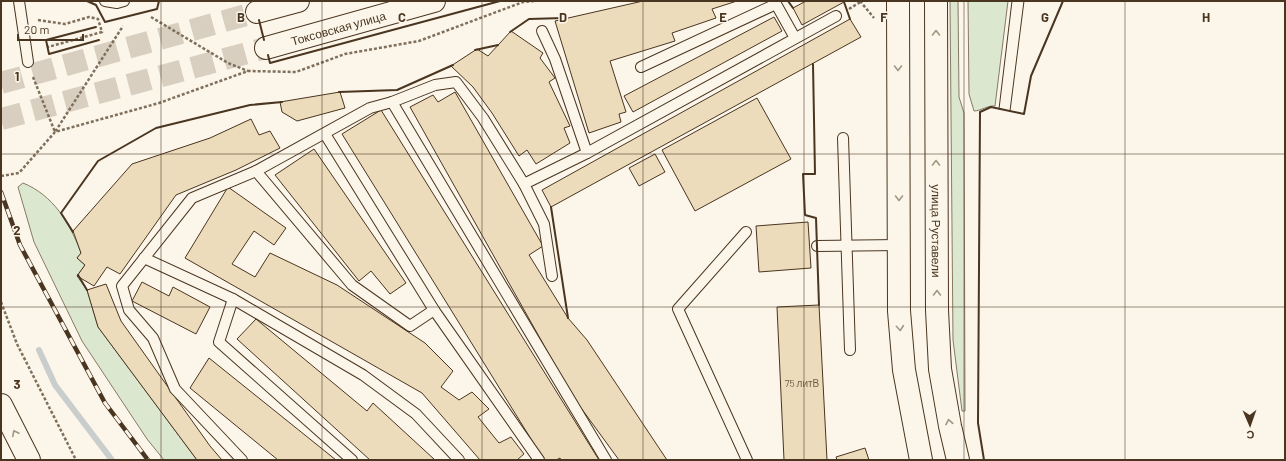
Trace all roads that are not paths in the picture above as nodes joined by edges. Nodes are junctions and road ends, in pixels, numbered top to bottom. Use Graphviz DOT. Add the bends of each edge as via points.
graph roads {
  1 [pos="19,1"];
  2 [pos="105,1"];
  3 [pos="124,1"];
  4 [pos="298,1"];
  5 [pos="434,1"];
  6 [pos="898,1"];
  7 [pos="936,1"];
  8 [pos="257,12"];
  9 [pos="836,16"];
  10 [pos="542,31"];
  11 [pos="795,38"];
  12 [pos="266,48"];
  13 [pos="28,62"];
  14 [pos="641,67"];
  15 [pos="392,102"];
  16 [pos="325,134"];
  17 [pos="843,138"];
  18 [pos="588,153"];
  19 [pos="256,170"];
  20 [pos="524,184"];
  21 [pos="746,232"];
  22 [pos="846,245"];
  23 [pos="899,245"];
  24 [pos="817,246"];
  25 [pos="144,258"];
  26 [pos="552,276"];
  27 [pos="233,299"];
  28 [pos="434,310"];
  29 [pos="850,350"];
  30 [pos="1,405"];
  31 [pos="29,460"];
  32 [pos="242,460"];
  33 [pos="352,460"];
  34 [pos="459,460"];
  35 [pos="539,460"];
  36 [pos="606,460"];
  37 [pos="747,460"];
  38 [pos="921,460"];
  39 [pos="958,460"];
  1 -- 13 [label="lane"];
  2 -- 3 [label="lane" via="116,4"];
  4 -- 8 [label="main road"];
  5 -- 12 [label="main road, Токсовская улица"];
  6 -- 23 [label="main road, one-way"];
  39 -- 7 [label="main road, улица Руставели, one-way" via="940,369 937,310"];
  9 -- 11 [label="lane"];
  10 -- 18 [label="lane" via="555,59"];
  11 -- 14 [label="lane" via="776,4"];
  11 -- 18 [label="lane"];
  15 -- 16 [label="lane" via="370,108"];
  15 -- 20 [label="lane" via="435,85 456,82 483,118"];
  15 -- 36 [label="lane"];
  16 -- 19 [label="lane"];
  16 -- 28 [label="lane"];
  17 -- 22 [label="lane"];
  18 -- 20 [label="lane"];
  19 -- 25 [label="lane" via="192,198"];
  19 -- 28 [label="lane" via="352,285 410,326"];
  20 -- 26 [label="lane" via="544,224"];
  21 -- 37 [label="lane" via="678,309"];
  22 -- 23 [label="lane"];
  22 -- 24 [label="lane"];
  22 -- 29 [label="lane"];
  23 -- 38 [label="main road, one-way" via="899,311 904,370"];
  25 -- 27 [label="lane"];
  25 -- 32 [label="lane" via="122,286 128,310 153,338 174,388"];
  27 -- 33 [label="lane" via="219,342"];
  27 -- 34 [label="lane" via="369,380 416,414"];
  28 -- 35 [label="lane"];
  31 -- 30 [label="main road, one-way"];
}
